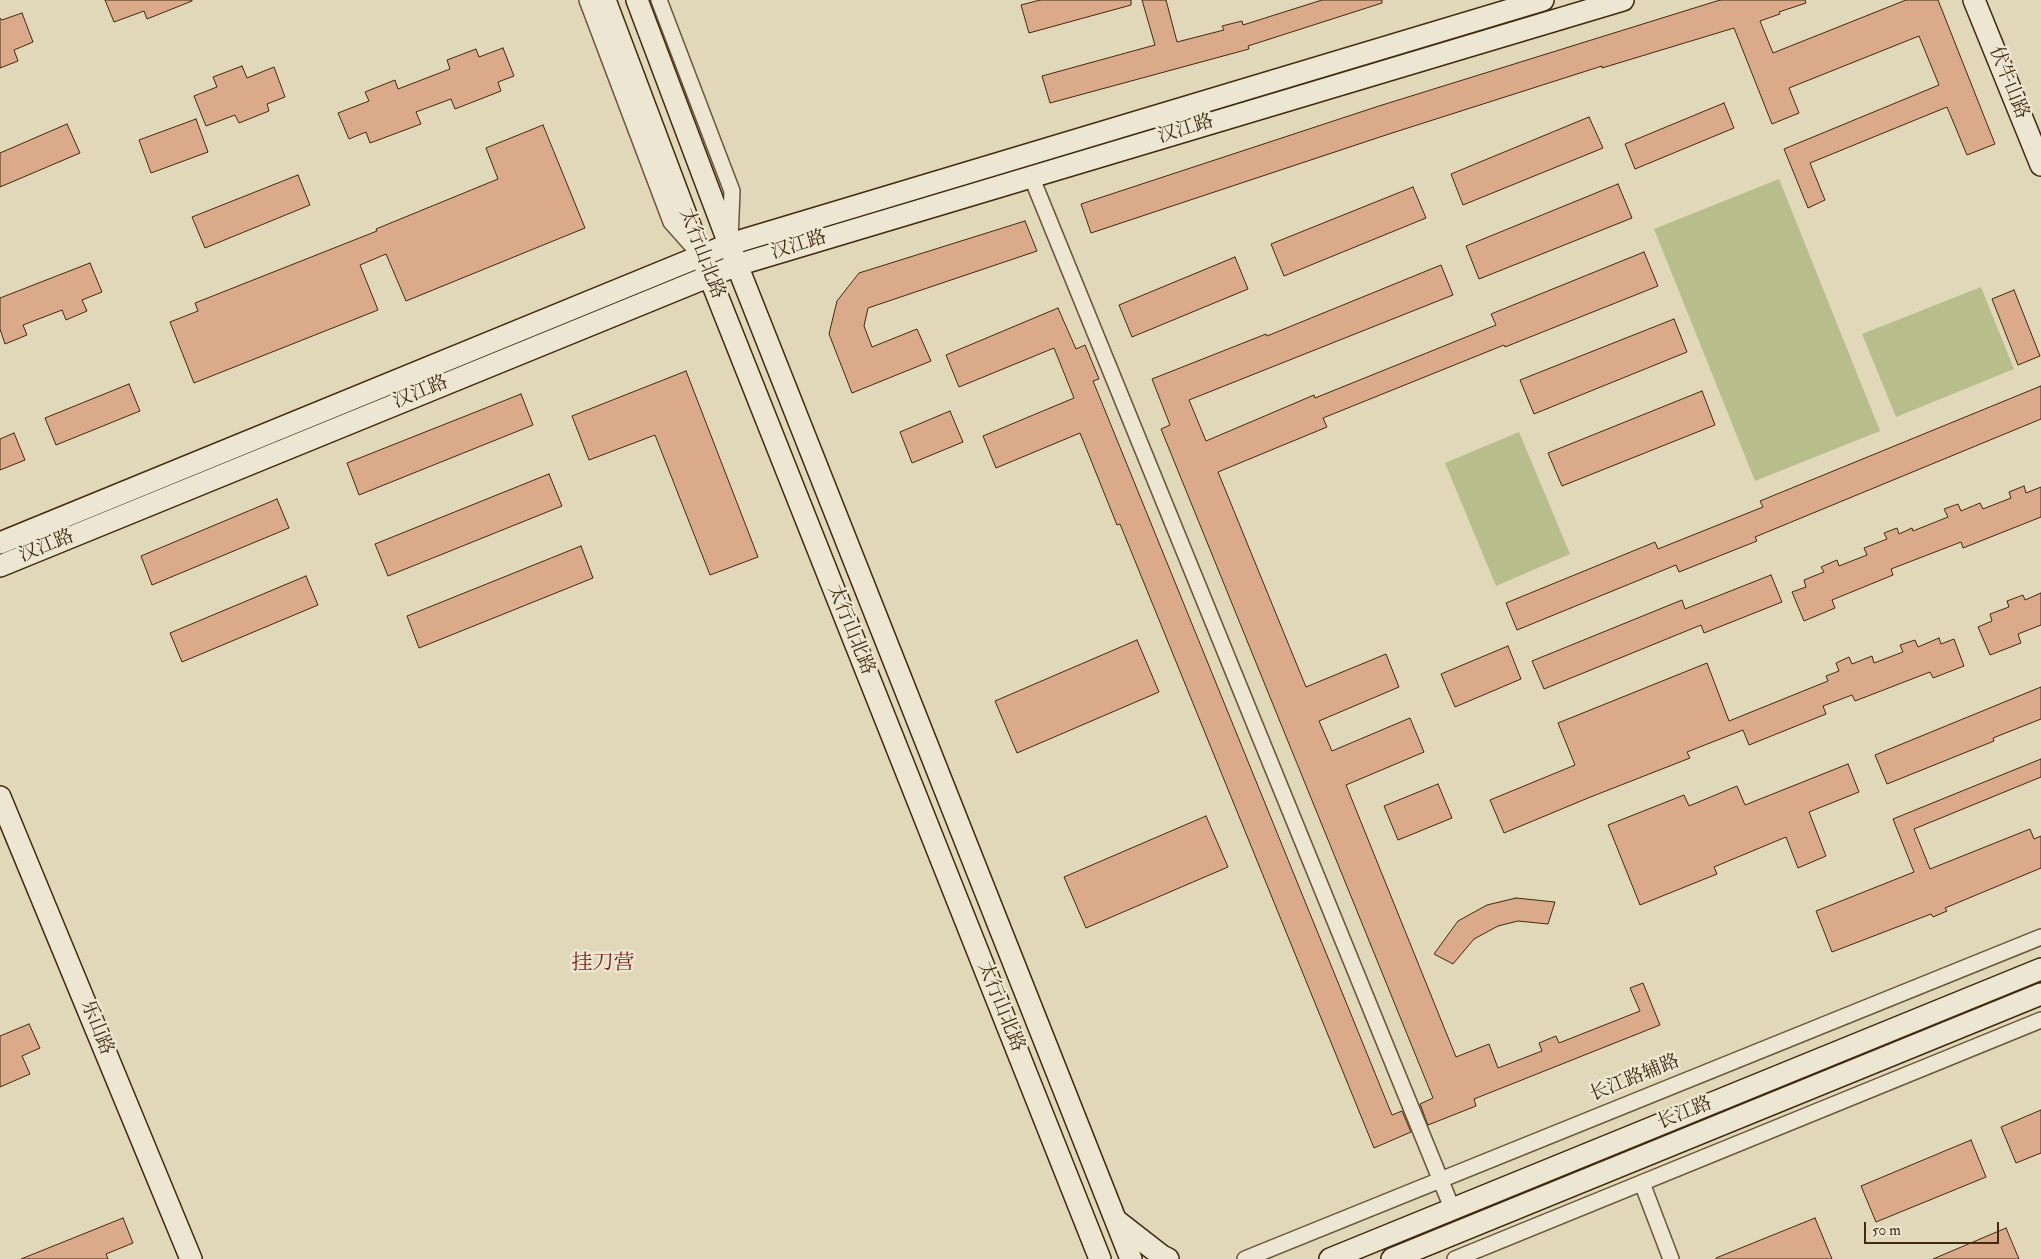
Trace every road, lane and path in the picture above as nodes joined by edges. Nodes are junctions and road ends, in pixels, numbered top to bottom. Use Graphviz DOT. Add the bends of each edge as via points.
graph roads {
  1 [pos="587,0"];
  2 [pos="605,0"];
  3 [pos="637,0"];
  4 [pos="659,0"];
  5 [pos="1543,0"];
  6 [pos="1623,0"];
  7 [pos="1974,0"];
  8 [pos="2041,165"];
  9 [pos="1032,176"];
  10 [pos="730,244"];
  11 [pos="701,255"];
  12 [pos="737,265"];
  13 [pos="709,275"];
  14 [pos="0,543"];
  15 [pos="0,566"];
  16 [pos="0,798"];
  17 [pos="2041,937"];
  18 [pos="2041,969"];
  19 [pos="2041,994"];
  20 [pos="2041,1020"];
  21 [pos="1440,1179"];
  22 [pos="1642,1183"];
  23 [pos="1452,1208"];
  24 [pos="1116,1220"];
  25 [pos="1087,1228"];
  26 [pos="191,1259"];
  27 [pos="1091,1259"];
  28 [pos="1100,1259"];
  29 [pos="1131,1259"];
  30 [pos="1168,1259"];
  31 [pos="1245,1259"];
  32 [pos="1330,1259"];
  33 [pos="1392,1259"];
  34 [pos="1455,1259"];
  35 [pos="1671,1259"];
  1 -- 11 [label="street" via="671,222"];
  2 -- 11 [label="main road, 太行山北路"];
  3 -- 10 [label="main road, 太行山北路"];
  4 -- 10 [label="street" via="732,191"];
  5 -- 10 [label="main road, 汉江路"];
  6 -- 9 [label="main road, 汉江路"];
  7 -- 8 [label="main road, 伏牛山路"];
  9 -- 12 [label="main road, 汉江路"];
  9 -- 21 [label="street"];
  10 -- 11 [label="main road, 汉江路"];
  10 -- 12 [label="main road, 太行山北路"];
  11 -- 13 [label="main road, 太行山北路"];
  11 -- 14 [label="main road, 汉江路"];
  12 -- 13 [label="main road, 汉江路"];
  12 -- 24 [label="main road, 太行山北路"];
  13 -- 15 [label="main road, 汉江路"];
  13 -- 25 [label="main road, 太行山北路"];
  16 -- 26 [label="main road, 乐山路"];
  17 -- 21 [label="street, 长江路辅路"];
  18 -- 23 [label="main road, 长江路"];
  19 -- 33 [label="main road, 长江路"];
  20 -- 22 [label="street"];
  21 -- 23 [label="street"];
  21 -- 31 [label="street, 长江路辅路"];
  22 -- 34 [label="street"];
  22 -- 35 [label="street"];
  23 -- 32 [label="main road, 长江路"];
  24 -- 29 [label="main road, 太行山北路"];
  24 -- 30 [label="main road"];
  25 -- 27 [label="main road"];
  25 -- 28 [label="main road, 太行山北路"];
}
